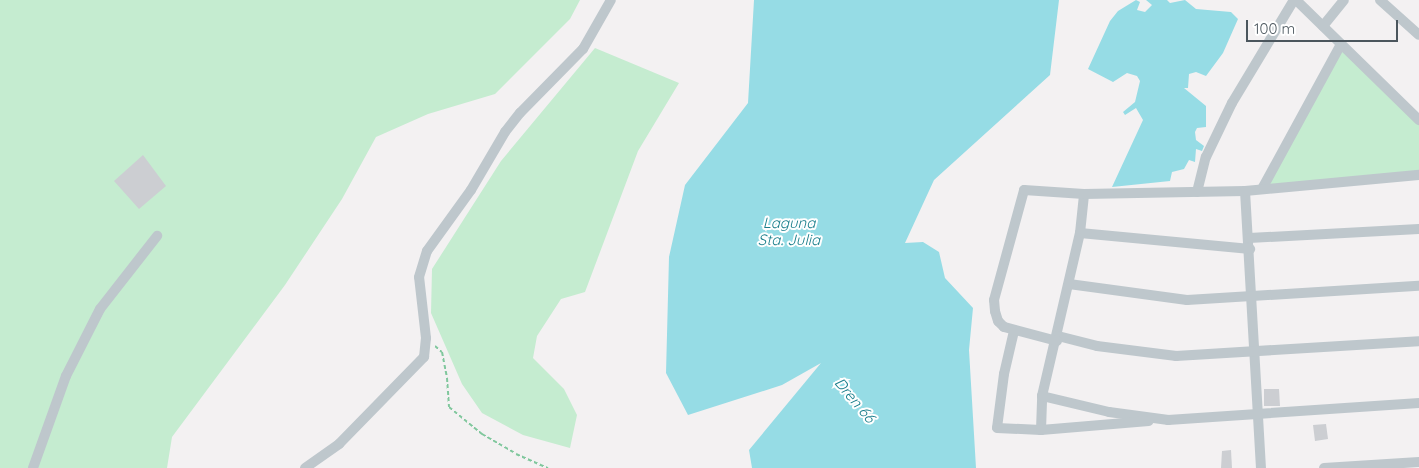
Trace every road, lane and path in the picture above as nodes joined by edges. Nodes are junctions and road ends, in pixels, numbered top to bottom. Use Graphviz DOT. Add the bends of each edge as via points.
graph roads {
  1 [pos="611,0"];
  2 [pos="1295,0"];
  3 [pos="1344,0"];
  4 [pos="1380,0"];
  5 [pos="1323,26"];
  6 [pos="1419,35"];
  7 [pos="1341,44"];
  8 [pos="1419,120"];
  9 [pos="1419,175"];
  10 [pos="1262,190"];
  11 [pos="1245,191"];
  12 [pos="1197,192"];
  13 [pos="1084,194"];
  14 [pos="1419,229"];
  15 [pos="1080,233"];
  16 [pos="157,236"];
  17 [pos="1249,238"];
  18 [pos="1250,249"];
  19 [pos="1069,284"];
  20 [pos="1419,286"];
  21 [pos="1252,298"];
  22 [pos="1014,331"];
  23 [pos="426,338"];
  24 [pos="1058,338"];
  25 [pos="1419,341"];
  26 [pos="1255,351"];
  27 [pos="1042,396"];
  28 [pos="1419,403"];
  29 [pos="1258,414"];
  30 [pos="1168,420"];
  31 [pos="1041,430"];
  32 [pos="1419,462"];
  33 [pos="33,468"];
  34 [pos="305,468"];
  35 [pos="548,468"];
  36 [pos="1261,468"];
  37 [pos="1324,468"];
  1 -- 23 [label="street" via="584,49 505,132 467,196 427,251 419,277"];
  2 -- 5 [label="street"];
  2 -- 12 [label="street" via="1232,103 1206,157"];
  3 -- 5 [label="street"];
  4 -- 6 [label="street"];
  5 -- 7 [label="street"];
  7 -- 8 [label="street"];
  7 -- 10 [label="street"];
  9 -- 10 [label="street"];
  10 -- 11 [label="street"];
  11 -- 12 [label="street"];
  11 -- 17 [label="street"];
  12 -- 13 [label="street"];
  13 -- 15 [label="street"];
  13 -- 22 [label="street" via="1024,190 994,300 998,321"];
  14 -- 17 [label="street"];
  15 -- 18 [label="street"];
  15 -- 19 [label="street"];
  16 -- 33 [label="street" via="100,309 66,376"];
  17 -- 18 [label="street"];
  18 -- 21 [label="street"];
  19 -- 21 [label="street" via="1178,299"];
  19 -- 24 [label="street"];
  20 -- 21 [label="street"];
  21 -- 26 [label="street"];
  22 -- 24 [label="street"];
  22 -- 31 [label="street" via="997,428"];
  23 -- 34 [label="street" via="424,358 418,366 339,444"];
  23 -- 35 [label="path" via="442,352 449,407 482,434"];
  24 -- 26 [label="street" via="1176,356"];
  24 -- 27 [label="street"];
  25 -- 26 [label="street"];
  26 -- 29 [label="street"];
  27 -- 30 [label="street" via="1109,412"];
  27 -- 31 [label="street"];
  28 -- 29 [label="street"];
  29 -- 30 [label="street"];
  29 -- 36 [label="street"];
  30 -- 31 [label="street"];
  32 -- 37 [label="street"];
}
